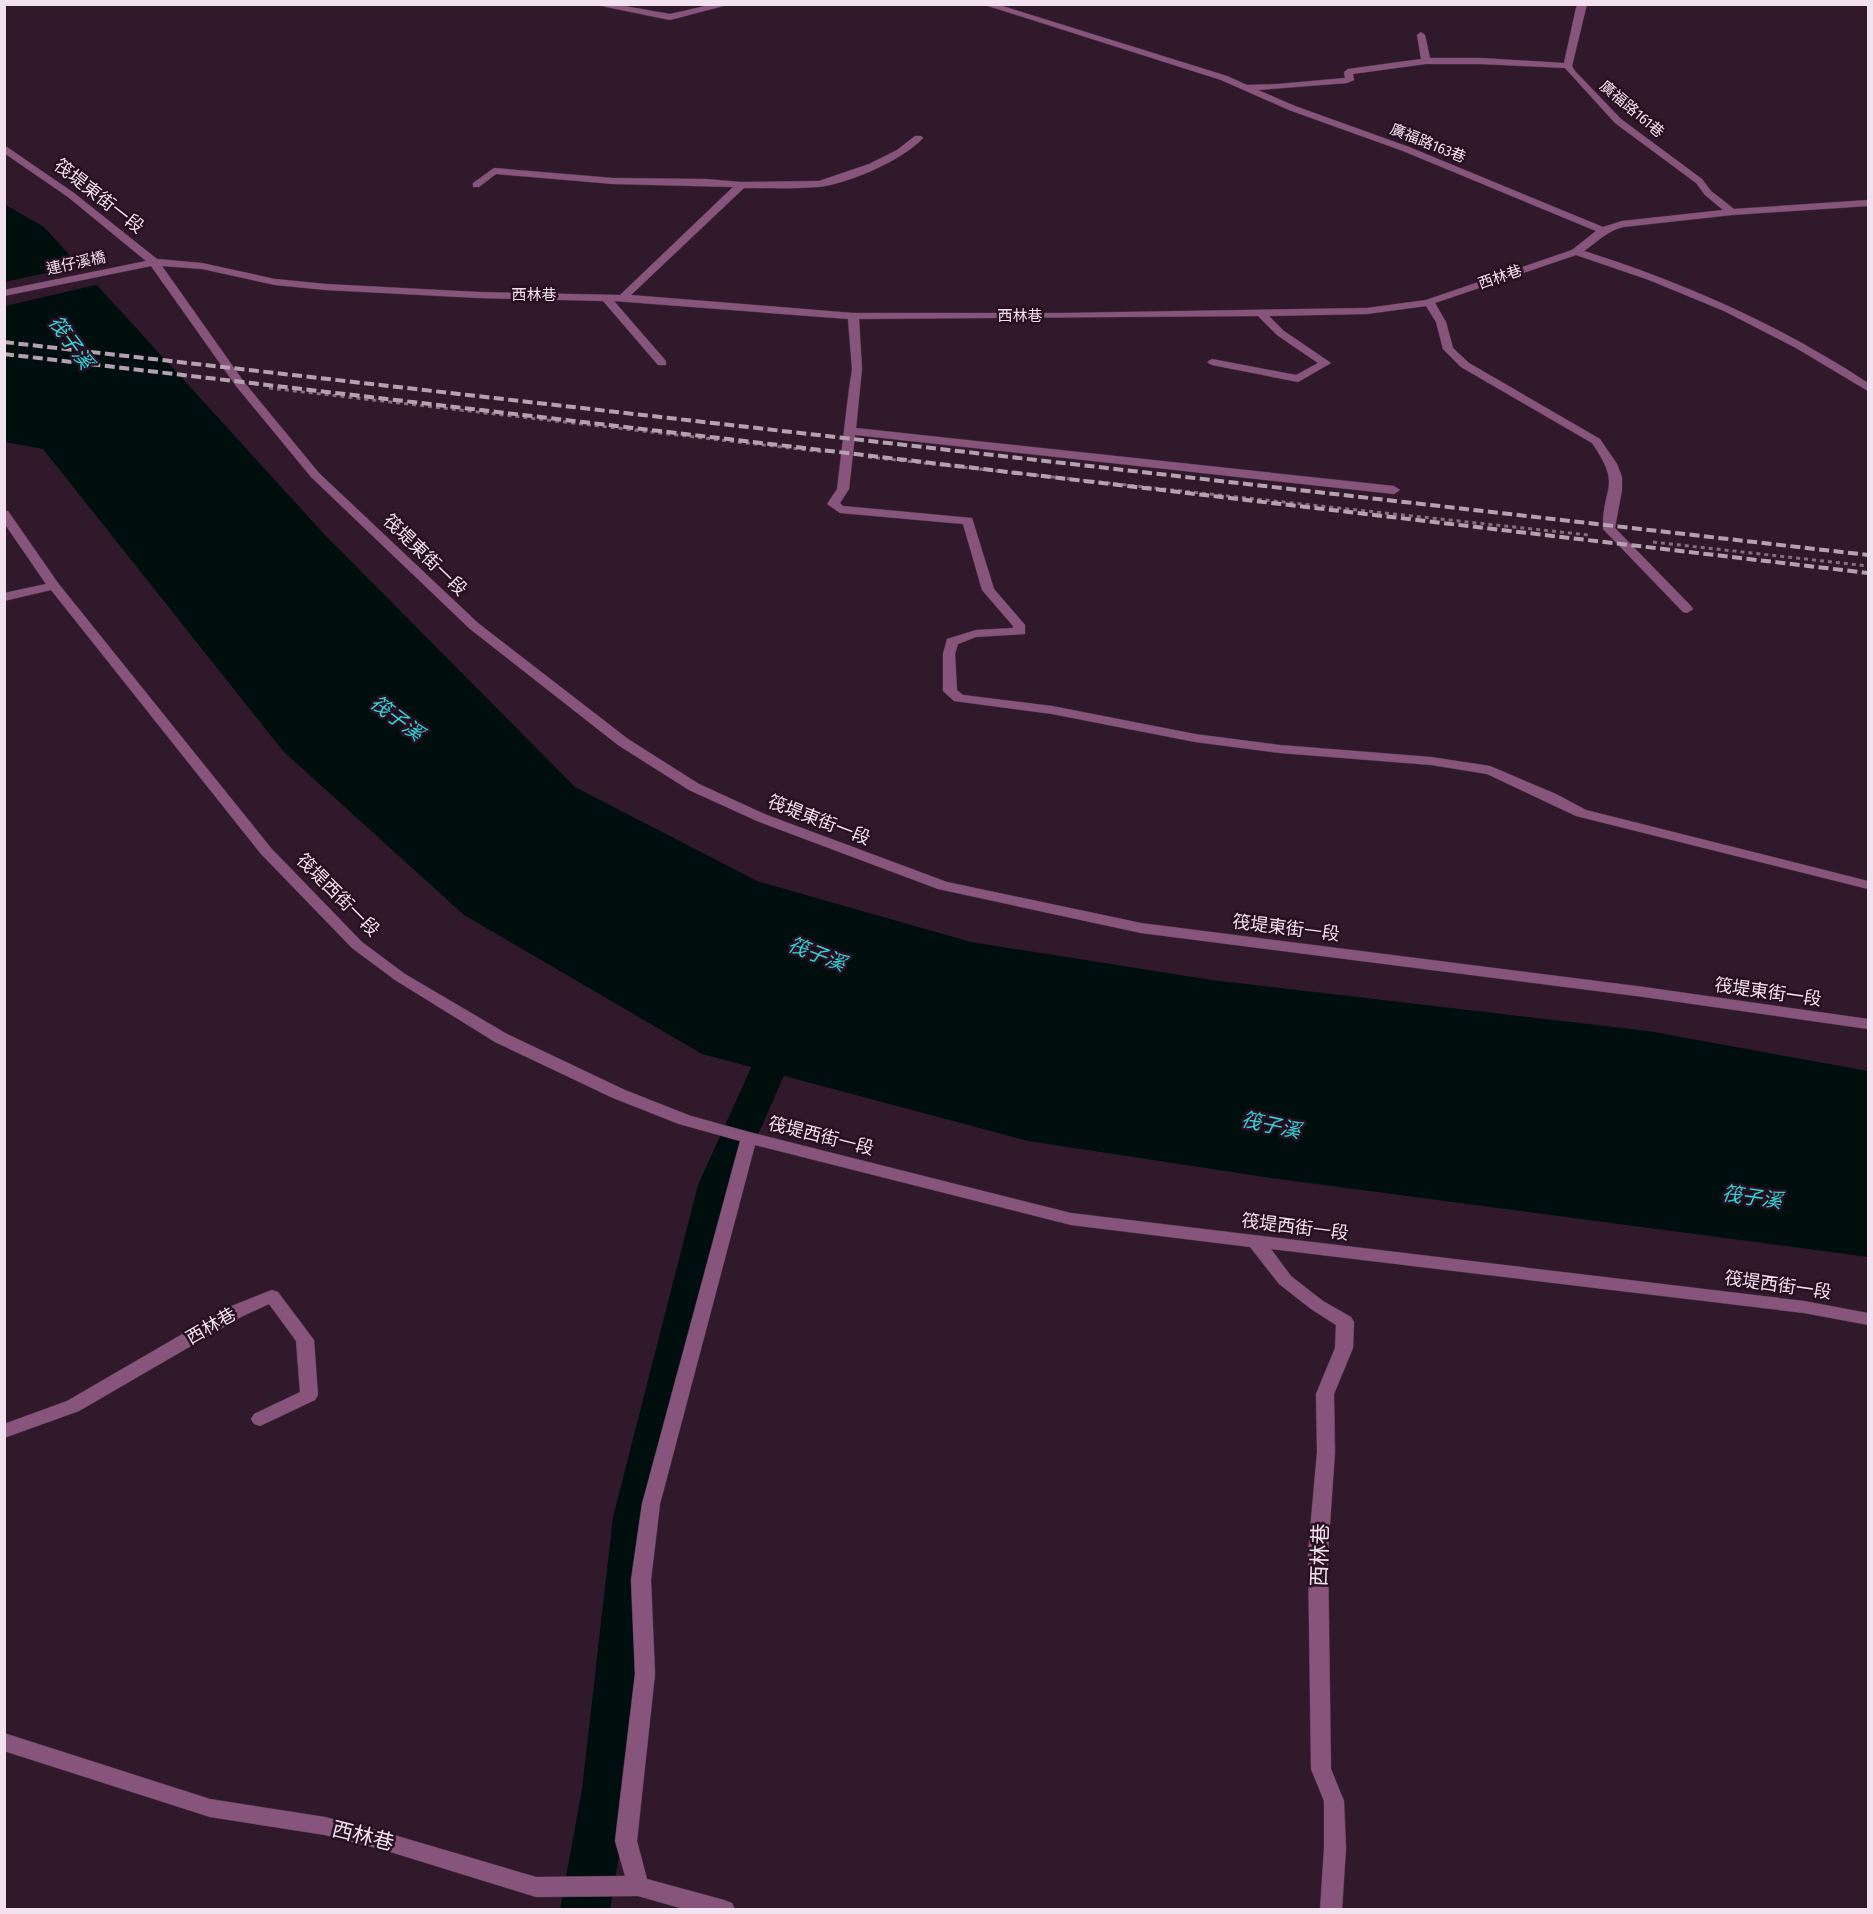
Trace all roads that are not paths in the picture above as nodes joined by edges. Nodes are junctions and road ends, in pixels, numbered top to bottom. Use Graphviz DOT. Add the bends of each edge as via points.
graph roads {
  1 [pos="596,4"];
  2 [pos="727,4"];
  3 [pos="986,4"];
  4 [pos="1583,4"];
  5 [pos="1421,35"];
  6 [pos="1426,61"];
  7 [pos="1568,66"];
  8 [pos="1242,86"];
  9 [pos="918,138"];
  10 [pos="4,148"];
  11 [pos="476,185"];
  12 [pos="741,185"];
  13 [pos="1869,203"];
  14 [pos="1732,212"];
  15 [pos="1602,230"];
  16 [pos="1576,252"];
  17 [pos="154,262"];
  18 [pos="4,293"];
  19 [pos="608,297"];
  20 [pos="623,297"];
  21 [pos="1429,302"];
  22 [pos="1261,312"];
  23 [pos="853,316"];
  24 [pos="1212,362"];
  25 [pos="662,363"];
  26 [pos="1869,387"];
  27 [pos="849,431"];
  28 [pos="1394,490"];
  29 [pos="4,514"];
  30 [pos="54,586"];
  31 [pos="4,597"];
  32 [pos="1687,609"];
  33 [pos="1869,885"];
  34 [pos="1869,1024"];
  35 [pos="749,1138"];
  36 [pos="1256,1242"];
  37 [pos="1869,1319"];
  38 [pos="260,1419"];
  39 [pos="4,1431"];
  40 [pos="4,1742"];
  41 [pos="638,1886"];
  42 [pos="724,1910"];
  43 [pos="1331,1910"];
  1 -- 2 [label="street" via="670,17"];
  3 -- 8 [label="street, 廣福路163巷"];
  4 -- 7 [label="street"];
  5 -- 6 [label="street"];
  6 -- 7 [label="street"];
  6 -- 8 [label="street, 廣福路163巷" via="1348,72 1351,78 1347,80 1278,87"];
  7 -- 14 [label="street, 廣福路161巷" via="1618,121 1699,181"];
  8 -- 15 [label="street, 廣福路163巷"];
  9 -- 12 [label="street" via="895,154 831,182"];
  10 -- 17 [label="street, 筏堤東街一段" via="71,195"];
  11 -- 12 [label="street" via="494,171 613,181"];
  12 -- 20 [label="street"];
  13 -- 14 [label="street, 西林巷"];
  14 -- 15 [label="street, 西林巷" via="1622,224"];
  15 -- 16 [label="street, 西林巷"];
  16 -- 21 [label="street, 西林巷"];
  16 -- 26 [label="street" via="1637,272 1768,327"];
  17 -- 18 [label="street, 連仔溪橋"];
  17 -- 19 [label="street, 西林巷" via="326,287"];
  17 -- 34 [label="street, 筏堤東街一段" via="240,384 315,475 474,627 623,742 694,787 762,818 943,886 1141,928"];
  19 -- 20 [label="street, 西林巷"];
  19 -- 25 [label="street"];
  20 -- 23 [label="street, 西林巷"];
  21 -- 22 [label="street, 西林巷" via="1367,311"];
  21 -- 32 [label="street" via="1441,322 1448,349 1465,364 1596,441 1609,460 1617,487 1608,514 1609,529"];
  22 -- 23 [label="street, 西林巷"];
  22 -- 24 [label="street" via="1273,327 1326,363 1298,379"];
  23 -- 27 [label="street" via="857,369"];
  27 -- 28 [label="street"];
  27 -- 33 [label="street" via="843,489 833,504 840,509 968,521 988,590 1019,625 1020,631 966,635 952,642 950,691 959,698 1052,710 1195,738 1490,770 1581,813"];
  29 -- 30 [label="street, 筏堤西街一段"];
  30 -- 31 [label="street"];
  30 -- 35 [label="street, 筏堤西街一段" via="266,851 357,945 449,1008 557,1066 686,1120"];
  35 -- 36 [label="street, 筏堤西街一段" via="1071,1219"];
  35 -- 41 [label="street" via="651,1504 641,1580 645,1674 626,1840"];
  36 -- 37 [label="street, 筏堤西街一段" via="1804,1306"];
  36 -- 43 [label="street, 西林巷" via="1285,1280 1345,1322 1344,1348 1325,1394 1326,1452 1318,1553 1321,1769 1334,1801"];
  38 -- 39 [label="street, 西林巷" via="309,1395 304,1340 272,1296 235,1311 73,1406"];
  40 -- 41 [label="street, 西林巷" via="210,1808 325,1826 536,1887"];
  41 -- 42 [label="street, 西林巷"];
}
